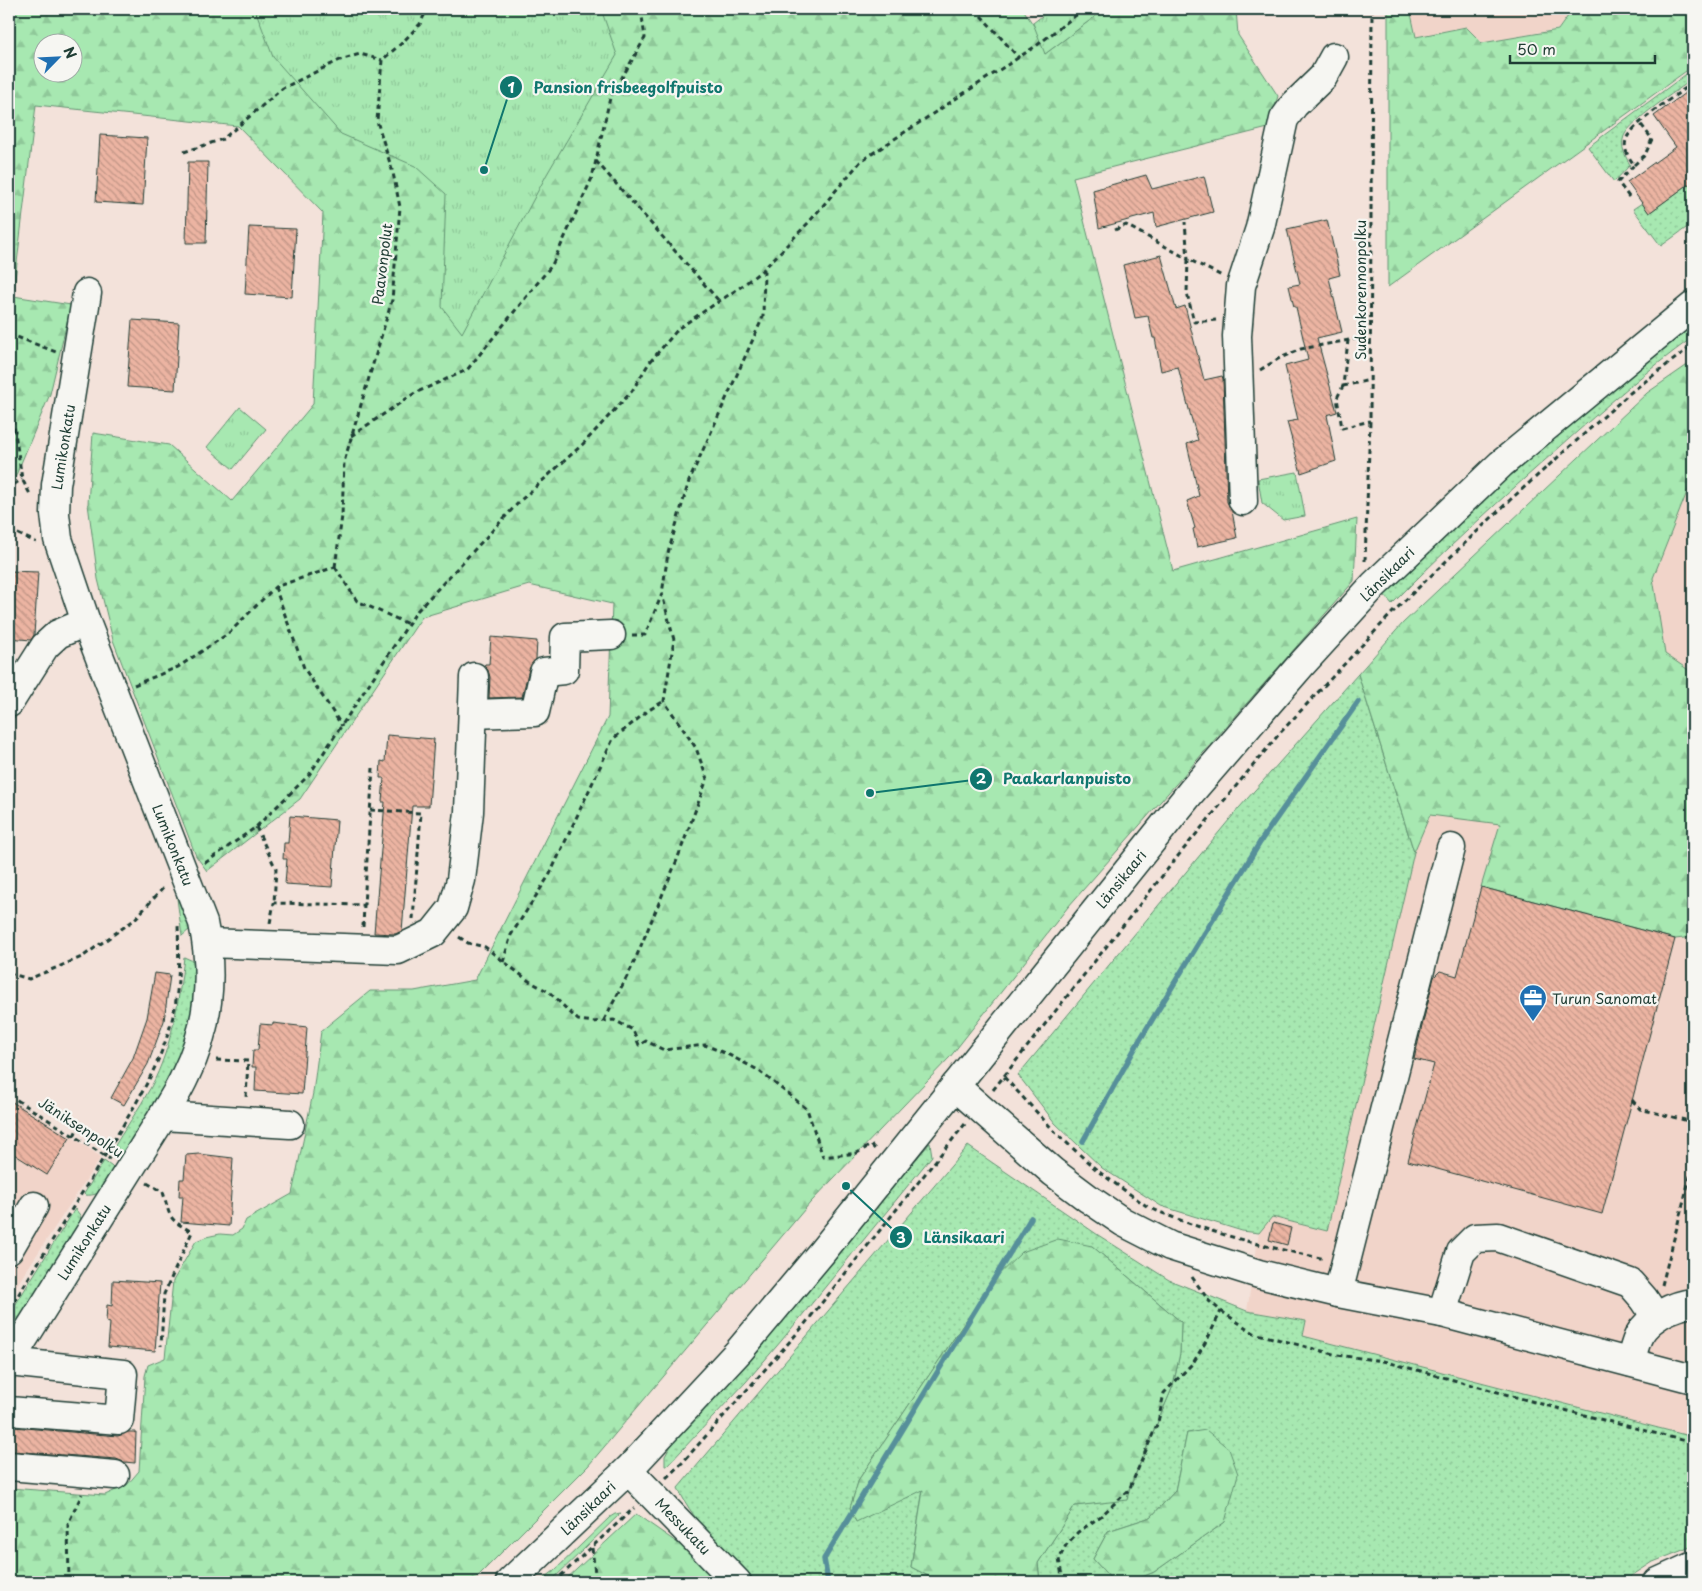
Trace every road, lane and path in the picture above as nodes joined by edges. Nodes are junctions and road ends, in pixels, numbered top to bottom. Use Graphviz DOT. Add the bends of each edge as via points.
graph roads {
  1 [pos="427,9"];
  2 [pos="641,9"];
  3 [pos="974,9"];
  4 [pos="1084,9"];
  5 [pos="1372,9"];
  6 [pos="1334,57"];
  7 [pos="1019,58"];
  8 [pos="382,60"];
  9 [pos="1693,83"];
  10 [pos="1640,123"];
  11 [pos="184,152"];
  12 [pos="596,160"];
  13 [pos="1634,165"];
  14 [pos="1629,197"];
  15 [pos="1185,222"];
  16 [pos="1116,230"];
  17 [pos="1188,259"];
  18 [pos="764,269"];
  19 [pos="1242,286"];
  20 [pos="87,292"];
  21 [pos="719,301"];
  22 [pos="1693,306"];
  23 [pos="1239,318"];
  24 [pos="9,334"];
  25 [pos="1371,336"];
  26 [pos="1348,340"];
  27 [pos="1693,345"];
  28 [pos="77,360"];
  29 [pos="1370,380"];
  30 [pos="1239,384"];
  31 [pos="1344,386"];
  32 [pos="9,392"];
  33 [pos="1370,422"];
  34 [pos="351,437"];
  35 [pos="22,480"];
  36 [pos="9,491"];
  37 [pos="1243,501"];
  38 [pos="36,504"];
  39 [pos="1365,562"];
  40 [pos="335,567"];
  41 [pos="275,587"];
  42 [pos="662,594"];
  43 [pos="86,622"];
  44 [pos="408,624"];
  45 [pos="611,635"];
  46 [pos="474,677"];
  47 [pos="151,678"];
  48 [pos="664,701"];
  49 [pos="9,704"];
  50 [pos="473,714"];
  51 [pos="342,726"];
  52 [pos="373,768"];
  53 [pos="370,810"];
  54 [pos="256,827"];
  55 [pos="1451,848"];
  56 [pos="185,874"];
  57 [pos="274,903"];
  58 [pos="178,923"];
  59 [pos="440,924"];
  60 [pos="207,943"];
  61 [pos="411,944"];
  62 [pos="266,945"];
  63 [pos="503,962"];
  64 [pos="9,973"];
  65 [pos="604,1021"];
  66 [pos="209,1060"];
  67 [pos="1004,1077"];
  68 [pos="955,1086"];
  69 [pos="9,1095"];
  70 [pos="1632,1100"];
  71 [pos="979,1107"];
  72 [pos="163,1116"];
  73 [pos="244,1121"];
  74 [pos="1693,1122"];
  75 [pos="80,1123"];
  76 [pos="290,1124"];
  77 [pos="74,1136"];
  78 [pos="876,1150"];
  79 [pos="104,1156"];
  80 [pos="1693,1165"];
  81 [pos="134,1175"];
  82 [pos="34,1206"];
  83 [pos="1170,1246"];
  84 [pos="9,1249"];
  85 [pos="1296,1253"];
  86 [pos="1338,1293"];
  87 [pos="1693,1303"];
  88 [pos="9,1310"];
  89 [pos="1221,1311"];
  90 [pos="1442,1313"];
  91 [pos="1656,1317"];
  92 [pos="161,1346"];
  93 [pos="9,1362"];
  94 [pos="1630,1362"];
  95 [pos="1693,1379"];
  96 [pos="9,1411"];
  97 [pos="1693,1443"];
  98 [pos="9,1466"];
  99 [pos="628,1470"];
  100 [pos="102,1474"];
  101 [pos="650,1493"];
  102 [pos="592,1548"];
  103 [pos="69,1582"];
  104 [pos="510,1582"];
  105 [pos="554,1582"];
  106 [pos="596,1582"];
  107 [pos="737,1582"];
  108 [pos="1063,1582"];
  1 -- 8 [label="path" via="420,24"];
  2 -- 12 [label="path" via="645,38 610,98"];
  3 -- 7 [label="path"];
  4 -- 7 [label="path"];
  5 -- 25 [label="path, Sudenkorennonpolku"];
  6 -- 19 [label="street" via="1323,77 1284,119 1260,228"];
  7 -- 18 [label="path" via="861,161"];
  8 -- 11 [label="path" via="360,54 340,60 283,88 223,139"];
  8 -- 34 [label="path, Paavonpolut" via="376,120 400,207 392,300"];
  9 -- 10 [label="path"];
  10 -- 13 [label="path" via="1626,139 1627,155"];
  10 -- 13 [label="path" via="1652,139 1645,155"];
  12 -- 21 [label="path"];
  12 -- 34 [label="path" via="592,178 552,265 467,370 415,393"];
  13 -- 14 [label="path" via="1618,182"];
  15 -- 17 [label="path"];
  16 -- 17 [label="path" via="1126,225"];
  17 -- 19 [label="path"];
  17 -- 23 [label="path" via="1187,293 1194,322"];
  18 -- 21 [label="path"];
  18 -- 42 [label="path" via="763,317 689,481 668,552"];
  19 -- 23 [label="street"];
  20 -- 28 [label="street, Lumikonkatu"];
  21 -- 44 [label="path" via="672,334 632,391 583,444 520,501"];
  22 -- 68 [label="street, Länsikaari" via="1501,464 1374,585 1191,792"];
  23 -- 30 [label="street"];
  24 -- 28 [label="path"];
  25 -- 26 [label="path"];
  25 -- 29 [label="path, Sudenkorennonpolku"];
  26 -- 30 [label="path" via="1301,349 1278,359"];
  26 -- 31 [label="path"];
  27 -- 67 [label="path" via="1630,393 1510,500 1393,612 1280,733 1178,856"];
  28 -- 43 [label="street, Lumikonkatu" via="56,486 55,514 58,539"];
  29 -- 31 [label="path"];
  29 -- 33 [label="path, Sudenkorennonpolku"];
  30 -- 37 [label="street"];
  31 -- 33 [label="path" via="1337,398 1342,428"];
  32 -- 35 [label="path"];
  33 -- 39 [label="path, Sudenkorennonpolku"];
  34 -- 40 [label="path, Paavonpolut" via="344,462 342,516"];
  35 -- 36 [label="path"];
  35 -- 38 [label="path"];
  40 -- 41 [label="path"];
  40 -- 44 [label="path" via="356,601"];
  41 -- 47 [label="path" via="229,633 178,667"];
  41 -- 51 [label="path" via="304,668"];
  42 -- 45 [label="path" via="645,635"];
  42 -- 48 [label="path" via="674,640"];
  43 -- 49 [label="street" via="58,634 45,646"];
  43 -- 56 [label="street, Lumikonkatu"];
  44 -- 51 [label="path"];
  45 -- 50 [label="street" via="565,637 564,670 544,672 535,712"];
  46 -- 50 [label="street"];
  48 -- 63 [label="path" via="613,738 550,874 511,935"];
  48 -- 65 [label="path" via="696,748 707,779 678,860 636,958"];
  50 -- 59 [label="street" via="469,812 461,880 453,908"];
  51 -- 54 [label="path" via="309,775"];
  52 -- 53 [label="path"];
  53 -- 57 [label="path" via="364,905"];
  53 -- 61 [label="path" via="421,813"];
  54 -- 56 [label="path"];
  54 -- 57 [label="path" via="276,869"];
  55 -- 86 [label="street"];
  56 -- 60 [label="street, Lumikonkatu"];
  56 -- 64 [label="path" via="171,879 134,920 82,957 29,979"];
  57 -- 62 [label="path"];
  58 -- 79 [label="path" via="179,959 171,1026 147,1084"];
  59 -- 61 [label="street" via="433,933"];
  59 -- 63 [label="path" via="468,943 485,947"];
  60 -- 62 [label="street"];
  60 -- 72 [label="street, Lumikonkatu" via="209,984 200,1042 186,1076"];
  61 -- 62 [label="street" via="398,950"];
  63 -- 65 [label="path" via="549,992 578,1020"];
  65 -- 78 [label="path" via="614,1020 633,1030 638,1045 646,1041 664,1050 705,1045 758,1070 806,1109 823,1156 857,1153 870,1145"];
  66 -- 73 [label="path" via="248,1061"];
  67 -- 71 [label="path"];
  67 -- 85 [label="path" via="1093,1167 1148,1207 1180,1221"];
  68 -- 71 [label="street"];
  68 -- 99 [label="street, Länsikaari" via="739,1351"];
  69 -- 77 [label="path, Jäniksenpolku"];
  70 -- 74 [label="path" via="1640,1109"];
  71 -- 83 [label="street" via="1089,1199"];
  71 -- 101 [label="path" via="800,1330 682,1463"];
  72 -- 73 [label="street"];
  72 -- 81 [label="street, Lumikonkatu"];
  73 -- 76 [label="street"];
  75 -- 77 [label="path"];
  77 -- 79 [label="path, Jäniksenpolku"];
  79 -- 81 [label="path, Jäniksenpolku"];
  79 -- 88 [label="path"];
  80 -- 91 [label="path"];
  81 -- 92 [label="path, Jäniksenpolku" via="163,1192 174,1222 192,1232 164,1294"];
  81 -- 93 [label="street, Lumikonkatu"];
  82 -- 84 [label="street"];
  83 -- 86 [label="street" via="1259,1274"];
  83 -- 89 [label="path" via="1209,1301"];
  86 -- 90 [label="street"];
  87 -- 91 [label="street"];
  89 -- 97 [label="path" via="1254,1333 1337,1355 1428,1372"];
  89 -- 108 [label="path" via="1193,1363 1164,1393 1158,1422 1128,1490 1066,1545 1059,1559"];
  90 -- 91 [label="street" via="1461,1252 1476,1238 1498,1237 1630,1283"];
  90 -- 94 [label="street"];
  91 -- 94 [label="street" via="1640,1334"];
  93 -- 96 [label="street" via="124,1374 119,1420"];
  94 -- 95 [label="street"];
  98 -- 100 [label="street"];
  99 -- 101 [label="street, Messukatu"];
  99 -- 104 [label="street, Länsikaari"];
  100 -- 103 [label="path" via="68,1524"];
  101 -- 102 [label="path"];
  101 -- 107 [label="street, Messukatu"];
  102 -- 105 [label="path"];
  102 -- 106 [label="path"];
}
